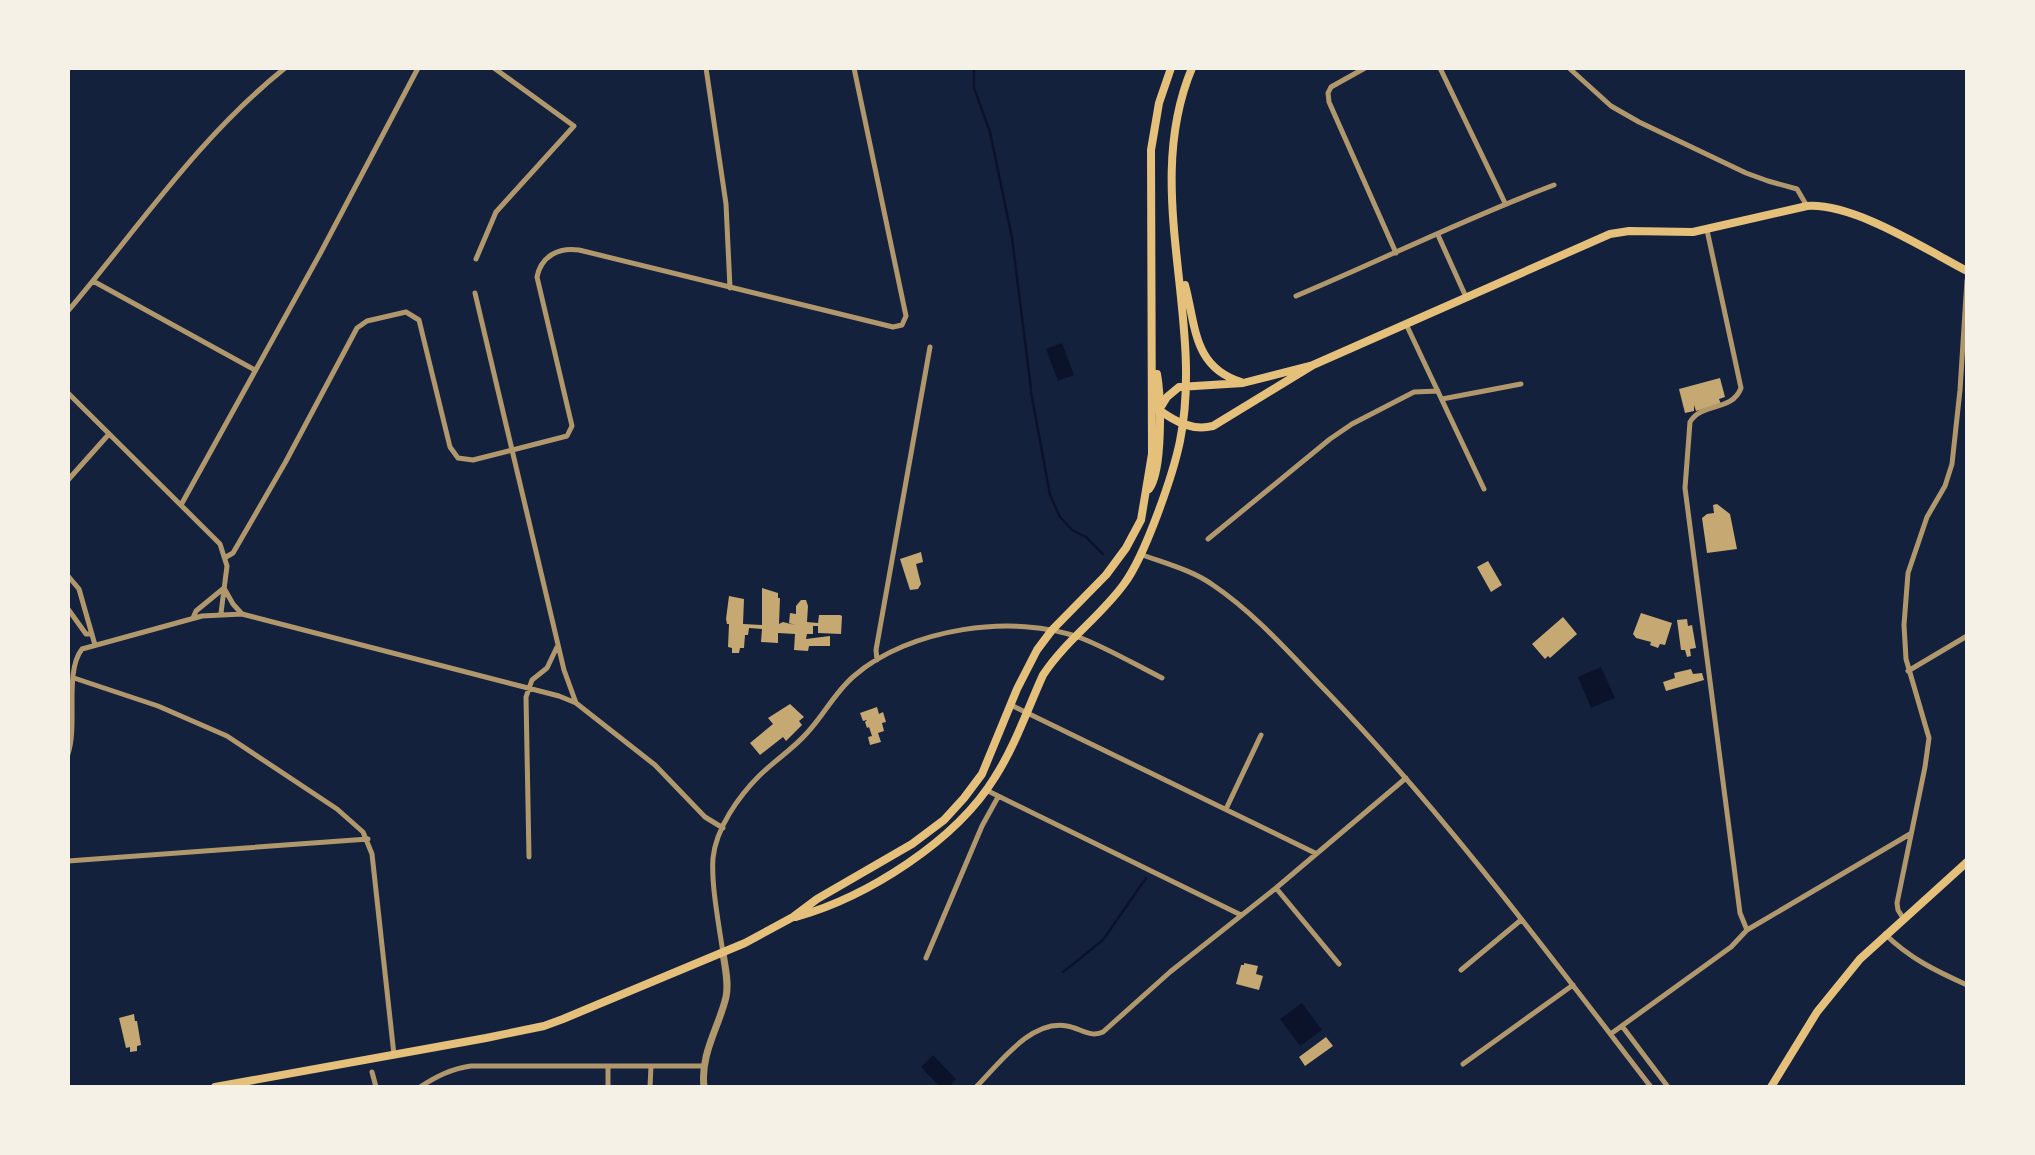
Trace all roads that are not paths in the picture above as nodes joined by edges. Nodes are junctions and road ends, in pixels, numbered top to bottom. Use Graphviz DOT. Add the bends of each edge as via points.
graph roads {
  1 [pos="285,68"];
  2 [pos="418,68"];
  3 [pos="494,68"];
  4 [pos="706,68"];
  5 [pos="855,68"];
  6 [pos="1171,68"];
  7 [pos="1192,68"];
  8 [pos="1365,68"];
  9 [pos="1440,68"];
  10 [pos="1569,68"];
  11 [pos="1554,185"];
  12 [pos="1505,204"];
  13 [pos="1807,206"];
  14 [pos="1707,229"];
  15 [pos="1438,235"];
  16 [pos="1396,253"];
  17 [pos="477,259"];
  18 [pos="1967,271"];
  19 [pos="1179,273"];
  20 [pos="1967,280"];
  21 [pos="93,281"];
  22 [pos="730,288"];
  23 [pos="475,293"];
  24 [pos="1296,296"];
  25 [pos="1466,298"];
  26 [pos="68,311"];
  27 [pos="1406,324"];
  28 [pos="930,347"];
  29 [pos="1153,358"];
  30 [pos="1313,365"];
  31 [pos="255,370"];
  32 [pos="1243,383"];
  33 [pos="1521,384"];
  34 [pos="1187,385"];
  35 [pos="1438,391"];
  36 [pos="68,393"];
  37 [pos="1441,399"];
  38 [pos="1159,410"];
  39 [pos="1183,425"];
  40 [pos="1957,429"];
  41 [pos="1967,430"];
  42 [pos="109,434"];
  43 [pos="512,450"];
  44 [pos="68,480"];
  45 [pos="1483,489"];
  46 [pos="1147,491"];
  47 [pos="181,505"];
  48 [pos="1208,539"];
  49 [pos="1140,554"];
  50 [pos="226,557"];
  51 [pos="68,576"];
  52 [pos="224,588"];
  53 [pos="68,609"];
  54 [pos="221,613"];
  55 [pos="242,614"];
  56 [pos="193,618"];
  57 [pos="1052,630"];
  58 [pos="92,634"];
  59 [pos="1073,636"];
  60 [pos="1967,636"];
  61 [pos="558,644"];
  62 [pos="95,645"];
  63 [pos="877,660"];
  64 [pos="1908,671"];
  65 [pos="74,678"];
  66 [pos="1163,678"];
  67 [pos="529,688"];
  68 [pos="576,703"];
  69 [pos="1011,705"];
  70 [pos="1026,712"];
  71 [pos="1261,735"];
  72 [pos="68,754"];
  73 [pos="1406,778"];
  74 [pos="986,790"];
  75 [pos="998,797"];
  76 [pos="1226,809"];
  77 [pos="723,828"];
  78 [pos="1910,834"];
  79 [pos="368,839"];
  80 [pos="1315,853"];
  81 [pos="529,857"];
  82 [pos="68,861"];
  83 [pos="1967,862"];
  84 [pos="1276,888"];
  85 [pos="1241,915"];
  86 [pos="793,918"];
  87 [pos="1903,918"];
  88 [pos="1521,920"];
  89 [pos="1747,930"];
  90 [pos="1885,934"];
  91 [pos="723,953"];
  92 [pos="926,958"];
  93 [pos="1339,964"];
  94 [pos="1461,970"];
  95 [pos="1573,985"];
  96 [pos="1967,985"];
  97 [pos="1622,1026"];
  98 [pos="1612,1033"];
  99 [pos="1637,1046"];
  100 [pos="1627,1054"];
  101 [pos="394,1055"];
  102 [pos="1647,1059"];
  103 [pos="1463,1064"];
  104 [pos="608,1066"];
  105 [pos="651,1066"];
  106 [pos="704,1066"];
  107 [pos="1636,1067"];
  108 [pos="372,1072"];
  109 [pos="215,1087"];
  110 [pos="376,1087"];
  111 [pos="420,1087"];
  112 [pos="608,1087"];
  113 [pos="650,1087"];
  114 [pos="704,1087"];
  115 [pos="976,1087"];
  116 [pos="1651,1087"];
  117 [pos="1668,1087"];
  118 [pos="1771,1087"];
  1 -- 21 [label="street" via="205,142"];
  2 -- 31 [label="street"];
  3 -- 17 [label="street" via="574,125 496,212"];
  4 -- 22 [label="street" via="726,204"];
  5 -- 22 [label="street" via="906,316 902,325 893,327"];
  6 -- 29 [label="main road" via="1158,103 1151,150"];
  7 -- 19 [label="main road" via="1179,106 1171,153 1171,209"];
  8 -- 16 [label="street" via="1331,87 1329,102"];
  9 -- 12 [label="street"];
  10 -- 13 [label="street" via="1611,106 1746,173 1797,189"];
  11 -- 12 [label="street"];
  12 -- 15 [label="street"];
  13 -- 14 [label="main road"];
  13 -- 18 [label="main road" via="1821,205 1873,223"];
  14 -- 25 [label="main road" via="1611,234"];
  14 -- 89 [label="street" via="1741,388 1729,403 1701,411 1690,422 1686,499 1740,913"];
  15 -- 16 [label="street"];
  15 -- 25 [label="street"];
  16 -- 24 [label="street"];
  19 -- 32 [label="main road" via="1207,359 1220,374"];
  19 -- 34 [label="main road"];
  20 -- 40 [label="street"];
  21 -- 26 [label="street"];
  21 -- 31 [label="street"];
  22 -- 43 [label="street" via="579,250 558,251 546,258 538,282 571,430 564,438"];
  23 -- 43 [label="street"];
  25 -- 27 [label="main road"];
  27 -- 30 [label="main road"];
  27 -- 35 [label="street"];
  28 -- 63 [label="street"];
  29 -- 38 [label="main road"];
  29 -- 46 [label="main road"];
  30 -- 32 [label="main road"];
  30 -- 39 [label="main road" via="1222,422 1203,428"];
  31 -- 47 [label="street"];
  32 -- 34 [label="main road"];
  33 -- 37 [label="street"];
  34 -- 38 [label="main road" via="1172,391"];
  34 -- 39 [label="main road"];
  35 -- 37 [label="street"];
  35 -- 48 [label="street" via="1414,392 1352,424"];
  36 -- 42 [label="street"];
  37 -- 45 [label="street"];
  38 -- 39 [label="main road"];
  38 -- 46 [label="main road" via="1157,470"];
  39 -- 49 [label="main road" via="1173,467"];
  40 -- 41 [label="street"];
  40 -- 64 [label="street" via="1945,486 1927,517 1908,573 1904,625"];
  42 -- 44 [label="street"];
  42 -- 47 [label="street"];
  43 -- 50 [label="street" via="458,458 452,451 418,318 402,313 367,321 357,328 285,463 233,553"];
  43 -- 61 [label="street"];
  46 -- 57 [label="main road" via="1141,520 1126,548"];
  47 -- 50 [label="street" via="220,544"];
  49 -- 59 [label="main road" via="1125,583"];
  49 -- 73 [label="street" via="1203,579 1237,604"];
  50 -- 52 [label="street"];
  51 -- 58 [label="street" via="79,589"];
  52 -- 54 [label="street"];
  52 -- 55 [label="street"];
  52 -- 56 [label="street"];
  53 -- 58 [label="street" via="81,630"];
  54 -- 55 [label="street"];
  54 -- 56 [label="street"];
  55 -- 67 [label="street"];
  56 -- 62 [label="street"];
  57 -- 59 [label="street"];
  57 -- 63 [label="street" via="1017,625 940,635"];
  57 -- 69 [label="main road" via="1032,659"];
  58 -- 62 [label="street"];
  59 -- 66 [label="street"];
  59 -- 70 [label="main road" via="1043,675"];
  60 -- 64 [label="street"];
  61 -- 67 [label="street" via="547,668"];
  61 -- 68 [label="street"];
  62 -- 65 [label="street" via="82,649 75,659"];
  63 -- 77 [label="street" via="846,683 806,735 751,784"];
  64 -- 78 [label="street" via="1928,738"];
  65 -- 72 [label="street"];
  65 -- 79 [label="street" via="158,706 227,736 337,809"];
  67 -- 68 [label="street"];
  67 -- 81 [label="street"];
  68 -- 77 [label="street" via="655,765 705,817"];
  69 -- 70 [label="street"];
  69 -- 86 [label="main road" via="982,774 944,820"];
  70 -- 74 [label="main road"];
  70 -- 76 [label="street"];
  71 -- 76 [label="street"];
  73 -- 80 [label="street"];
  73 -- 88 [label="street"];
  74 -- 75 [label="street"];
  74 -- 86 [label="main road" via="954,827 915,858 851,894"];
  75 -- 85 [label="street"];
  75 -- 92 [label="street"];
  76 -- 80 [label="street"];
  77 -- 91 [label="street" via="713,865"];
  78 -- 87 [label="street" via="1898,903"];
  78 -- 89 [label="street"];
  79 -- 82 [label="street"];
  79 -- 101 [label="street"];
  80 -- 84 [label="street"];
  83 -- 87 [label="main road"];
  84 -- 85 [label="street"];
  84 -- 93 [label="street"];
  85 -- 115 [label="street" via="1103,1032 1093,1035 1059,1025 1039,1029"];
  86 -- 91 [label="main road"];
  87 -- 90 [label="main road"];
  88 -- 94 [label="street"];
  88 -- 95 [label="street"];
  89 -- 97 [label="street" via="1731,947"];
  90 -- 96 [label="street" via="1927,967"];
  90 -- 118 [label="main road" via="1825,1000"];
  91 -- 101 [label="main road" via="544,1026"];
  91 -- 106 [label="street" via="726,998"];
  95 -- 98 [label="street"];
  95 -- 103 [label="street"];
  97 -- 98 [label="street"];
  97 -- 99 [label="street"];
  98 -- 100 [label="street"];
  99 -- 100 [label="street"];
  99 -- 102 [label="street"];
  100 -- 107 [label="street"];
  101 -- 109 [label="main road"];
  102 -- 107 [label="street"];
  102 -- 117 [label="street"];
  104 -- 105 [label="street"];
  104 -- 111 [label="street" via="471,1066 456,1068"];
  104 -- 112 [label="street"];
  105 -- 106 [label="street"];
  105 -- 113 [label="street"];
  106 -- 114 [label="street"];
  107 -- 116 [label="street"];
  108 -- 110 [label="street"];
}
